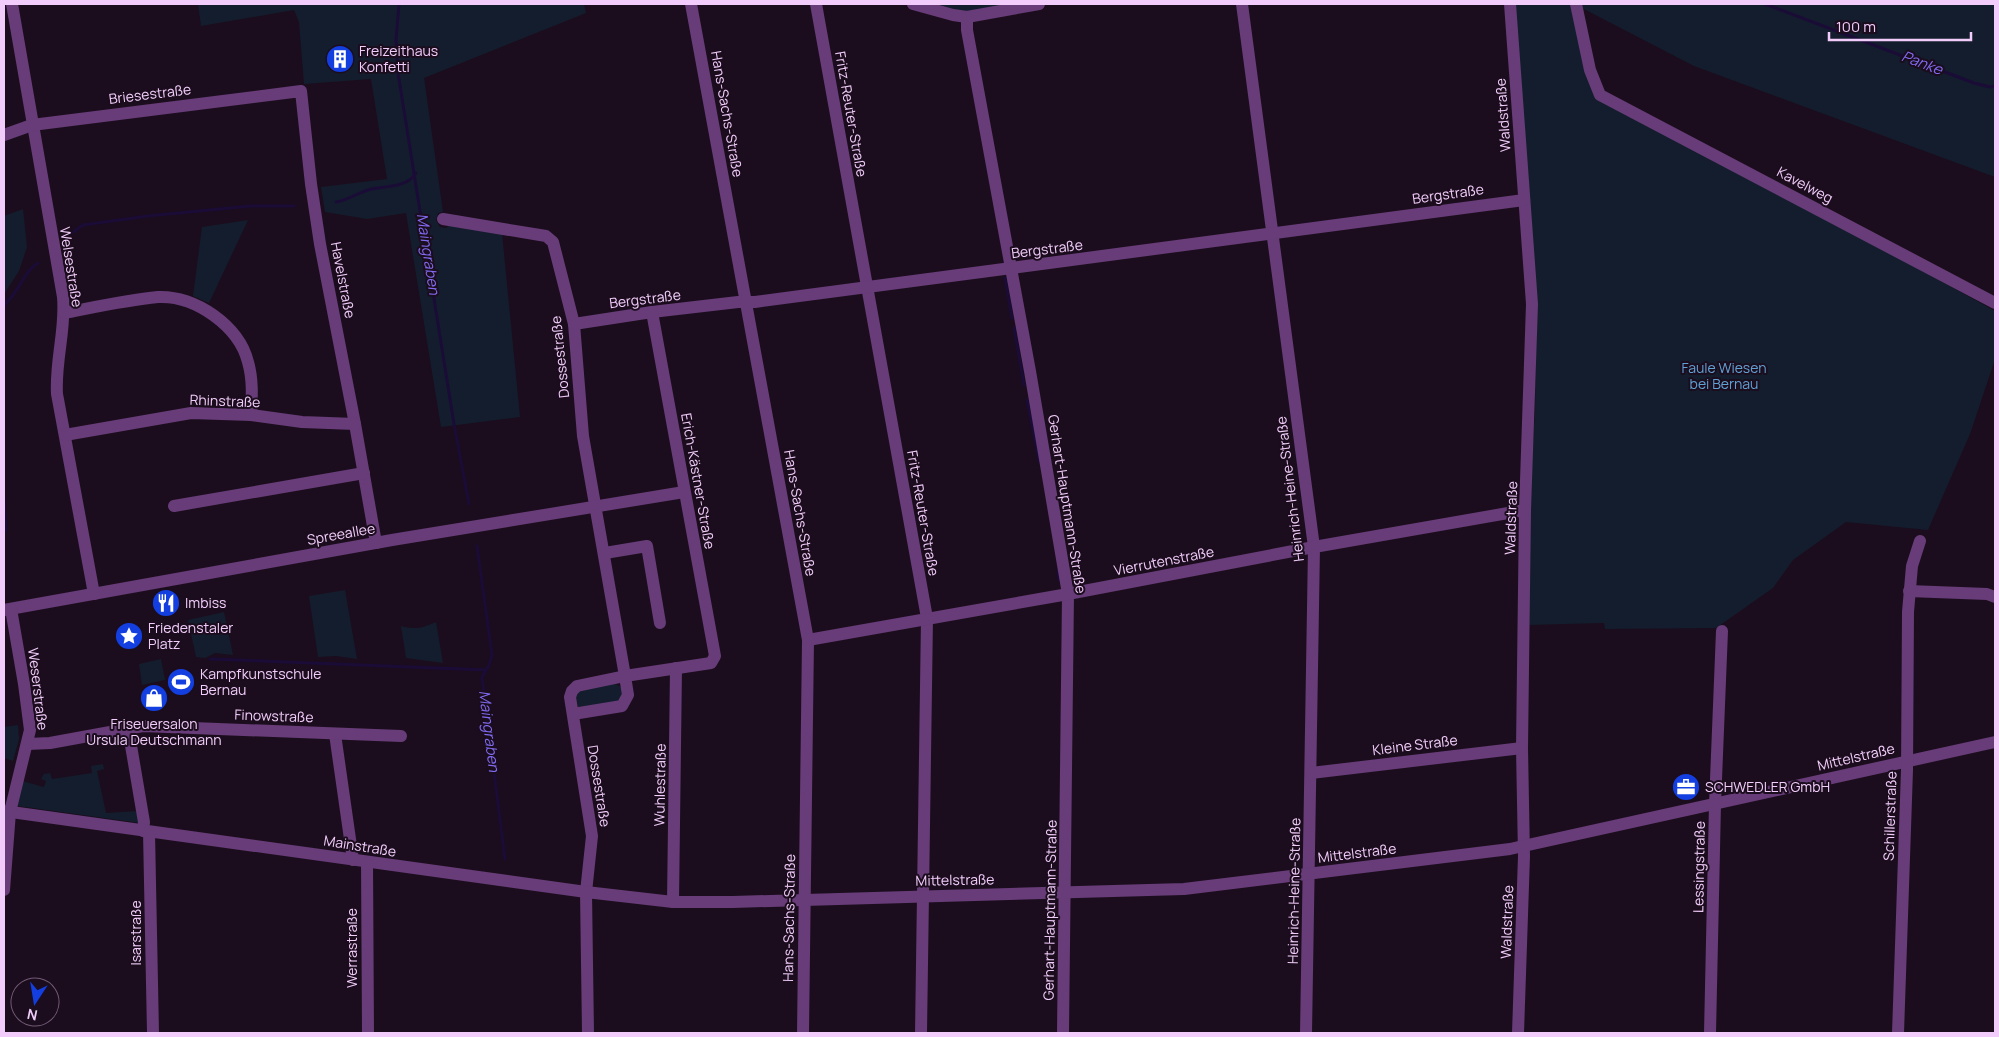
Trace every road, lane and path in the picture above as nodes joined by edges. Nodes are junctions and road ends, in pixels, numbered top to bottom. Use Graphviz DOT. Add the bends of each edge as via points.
graph roads {
  1 [pos="12,4"];
  2 [pos="691,4"];
  3 [pos="816,4"];
  4 [pos="913,4"];
  5 [pos="1039,4"];
  6 [pos="1242,4"];
  7 [pos="1510,4"];
  8 [pos="1576,4"];
  9 [pos="967,17"];
  10 [pos="301,91"];
  11 [pos="32,125"];
  12 [pos="4,135"];
  13 [pos="1524,200"];
  14 [pos="443,219"];
  15 [pos="1274,233"];
  16 [pos="1010,269"];
  17 [pos="866,287"];
  18 [pos="746,302"];
  19 [pos="1995,303"];
  20 [pos="652,312"];
  21 [pos="64,313"];
  22 [pos="574,324"];
  23 [pos="250,415"];
  24 [pos="356,424"];
  25 [pos="65,435"];
  26 [pos="364,473"];
  27 [pos="684,492"];
  28 [pos="174,506"];
  29 [pos="595,506"];
  30 [pos="1525,510"];
  31 [pos="1920,541"];
  32 [pos="376,543"];
  33 [pos="1314,547"];
  34 [pos="605,553"];
  35 [pos="1909,591"];
  36 [pos="94,594"];
  37 [pos="1068,594"];
  38 [pos="1995,597"];
  39 [pos="7,609"];
  40 [pos="927,618"];
  41 [pos="660,623"];
  42 [pos="1722,631"];
  43 [pos="808,640"];
  44 [pos="676,668"];
  45 [pos="625,676"];
  46 [pos="573,714"];
  47 [pos="128,728"];
  48 [pos="335,734"];
  49 [pos="401,736"];
  50 [pos="1995,742"];
  51 [pos="28,744"];
  52 [pos="1522,748"];
  53 [pos="1906,761"];
  54 [pos="1311,773"];
  55 [pos="1715,804"];
  56 [pos="7,811"];
  57 [pos="146,831"];
  58 [pos="1524,846"];
  59 [pos="353,860"];
  60 [pos="367,862"];
  61 [pos="1310,874"];
  62 [pos="4,890"];
  63 [pos="586,892"];
  64 [pos="1065,892"];
  65 [pos="923,896"];
  66 [pos="805,899"];
  67 [pos="673,902"];
  68 [pos="712,903"];
  69 [pos="153,1033"];
  70 [pos="368,1033"];
  71 [pos="588,1033"];
  72 [pos="803,1033"];
  73 [pos="921,1033"];
  74 [pos="1063,1033"];
  75 [pos="1306,1033"];
  76 [pos="1518,1033"];
  77 [pos="1710,1033"];
  78 [pos="1898,1033"];
  1 -- 11 [label="street, Welsestraße"];
  2 -- 18 [label="street, Hans-Sachs-Straße"];
  3 -- 17 [label="street, Fritz-Reuter-Straße"];
  4 -- 9 [label="street"];
  5 -- 9 [label="street"];
  6 -- 15 [label="street, Heinrich-Heine-Straße"];
  7 -- 13 [label="street, Waldstraße"];
  8 -- 19 [label="street, Kavelweg" via="1590,70 1600,95"];
  9 -- 16 [label="street, Gerhart-Hauptmann-Straße"];
  10 -- 11 [label="street, Briesestraße"];
  10 -- 24 [label="street, Havelstraße" via="320,244"];
  11 -- 12 [label="street, Briesestraße"];
  11 -- 21 [label="street, Welsestraße"];
  13 -- 15 [label="street, Bergstraße"];
  13 -- 30 [label="street, Waldstraße" via="1532,304"];
  14 -- 22 [label="street, Dossestraße" via="546,236 553,242"];
  15 -- 16 [label="street, Bergstraße"];
  15 -- 33 [label="street, Heinrich-Heine-Straße"];
  16 -- 17 [label="street, Bergstraße"];
  16 -- 37 [label="street, Gerhart-Hauptmann-Straße"];
  17 -- 18 [label="street, Bergstraße"];
  17 -- 40 [label="street, Fritz-Reuter-Straße"];
  18 -- 20 [label="street, Bergstraße"];
  18 -- 43 [label="street, Hans-Sachs-Straße"];
  20 -- 22 [label="street, Bergstraße"];
  20 -- 27 [label="street, Erich-Kästner-Straße"];
  21 -- 23 [label="street" via="159,297 198,307 234,334 241,345 251,379"];
  21 -- 25 [label="street, Welsestraße" via="56,374"];
  22 -- 29 [label="street, Dossestraße" via="583,436"];
  23 -- 24 [label="street, Rhinstraße" via="302,422"];
  23 -- 25 [label="street, Rhinstraße" via="191,413"];
  24 -- 26 [label="street, Havelstraße"];
  25 -- 36 [label="street, Welsestraße"];
  26 -- 28 [label="street"];
  26 -- 32 [label="street, Havelstraße"];
  27 -- 29 [label="street, Spreeallee"];
  27 -- 44 [label="street, Erich-Kästner-Straße" via="715,656 711,663"];
  29 -- 32 [label="street, Spreeallee"];
  29 -- 34 [label="street, Dossestraße"];
  30 -- 33 [label="street, Vierrutenstraße"];
  30 -- 52 [label="street, Waldstraße"];
  31 -- 35 [label="street, Schillerstraße"];
  32 -- 36 [label="street, Spreeallee"];
  33 -- 37 [label="street, Vierrutenstraße"];
  33 -- 54 [label="street, Heinrich-Heine-Straße"];
  34 -- 41 [label="street" via="647,546"];
  34 -- 45 [label="street, Dossestraße"];
  35 -- 38 [label="street"];
  35 -- 53 [label="street, Schillerstraße"];
  36 -- 39 [label="street, Spreeallee"];
  37 -- 40 [label="street, Vierrutenstraße"];
  37 -- 64 [label="street, Gerhart-Hauptmann-Straße"];
  39 -- 51 [label="street, Weserstraße" via="30,721"];
  40 -- 43 [label="street, Vierrutenstraße"];
  40 -- 65 [label="street, Fritz-Reuter-Straße"];
  42 -- 55 [label="street, Lessingstraße"];
  43 -- 66 [label="street, Hans-Sachs-Straße"];
  44 -- 45 [label="street"];
  44 -- 67 [label="street, Wuhlestraße"];
  45 -- 46 [label="street, Dossestraße" via="574,688 570,697"];
  45 -- 46 [label="street, Dossestraße" via="628,695 622,706"];
  46 -- 63 [label="street, Dossestraße" via="592,836"];
  47 -- 48 [label="street, Finowstraße"];
  47 -- 51 [label="street, Finowstraße"];
  47 -- 57 [label="street, Isarstraße"];
  48 -- 49 [label="street, Finowstraße"];
  48 -- 59 [label="street"];
  50 -- 53 [label="street, Mittelstraße"];
  51 -- 56 [label="street, Weserstraße"];
  52 -- 54 [label="street, Kleine Straße"];
  52 -- 58 [label="street, Waldstraße"];
  53 -- 55 [label="street, Mittelstraße"];
  53 -- 78 [label="street, Schillerstraße"];
  54 -- 61 [label="street, Heinrich-Heine-Straße"];
  55 -- 58 [label="street, Mittelstraße"];
  55 -- 77 [label="street, Lessingstraße"];
  56 -- 57 [label="street, Mainstraße"];
  56 -- 62 [label="street, Weserstraße"];
  57 -- 59 [label="street, Mainstraße"];
  57 -- 69 [label="street, Isarstraße"];
  58 -- 61 [label="street, Mittelstraße"];
  58 -- 76 [label="street, Waldstraße"];
  59 -- 60 [label="street, Mainstraße"];
  60 -- 63 [label="street, Mainstraße"];
  60 -- 70 [label="street, Werrastraße"];
  61 -- 64 [label="street, Mittelstraße" via="1184,889"];
  61 -- 75 [label="street, Heinrich-Heine-Straße"];
  63 -- 67 [label="street, Mainstraße"];
  63 -- 71 [label="street, Dossestraße"];
  64 -- 65 [label="street, Mittelstraße"];
  64 -- 74 [label="street, Gerhart-Hauptmann-Straße"];
  65 -- 66 [label="street, Mittelstraße"];
  65 -- 73 [label="street, Fritz-Reuter-Straße"];
  66 -- 68 [label="street, Mittelstraße"];
  66 -- 72 [label="street, Hans-Sachs-Straße"];
  67 -- 68 [label="street, Mainstraße"];
}
